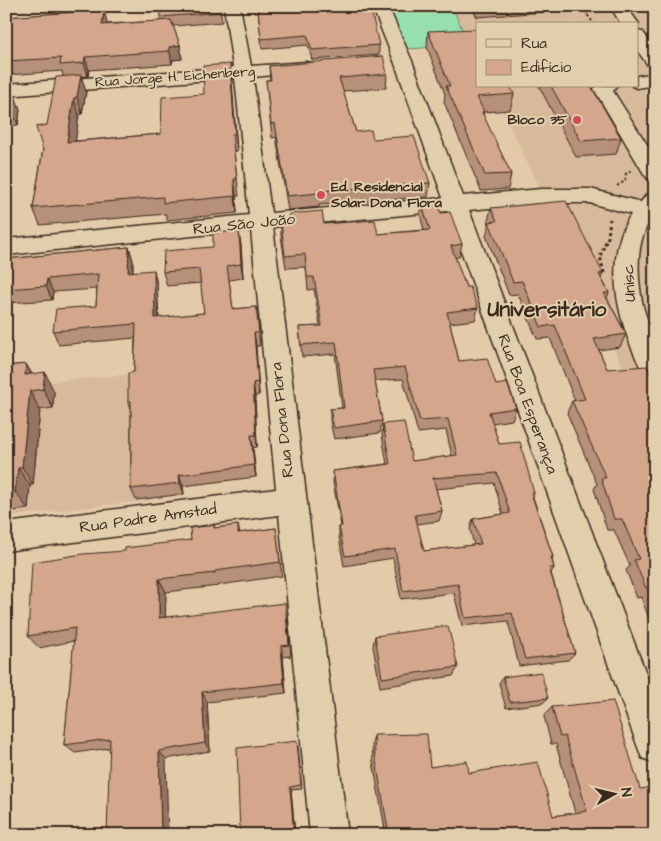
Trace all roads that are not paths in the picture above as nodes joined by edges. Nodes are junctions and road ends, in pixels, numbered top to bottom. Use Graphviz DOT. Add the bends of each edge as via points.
graph roads {
  1 [pos="232,6"];
  2 [pos="380,6"];
  3 [pos="618,6"];
  4 [pos="629,22"];
  5 [pos="638,38"];
  6 [pos="655,63"];
  7 [pos="328,66"];
  8 [pos="243,71"];
  9 [pos="655,79"];
  10 [pos="638,82"];
  11 [pos="605,88"];
  12 [pos="6,90"];
  13 [pos="655,174"];
  14 [pos="454,203"];
  15 [pos="651,205"];
  16 [pos="261,221"];
  17 [pos="6,247"];
  18 [pos="655,371"];
  19 [pos="291,500"];
  20 [pos="6,537"];
  21 [pos="655,745"];
  22 [pos="329,835"];
  1 -- 8 [label="street, Rua Dona Flora"];
  2 -- 14 [label="street, Rua Boa Esperança" via="393,62"];
  3 -- 4 [label="street"];
  5 -- 6 [label="street"];
  7 -- 8 [label="street, Rua Jorge H. Eichenberg"];
  8 -- 12 [label="street, Rua Jorge H. Eichenberg"];
  8 -- 16 [label="street, Rua Dona Flora"];
  9 -- 10 [label="street"];
  11 -- 13 [label="street"];
  14 -- 15 [label="street, Rua São João" via="541,196 590,196"];
  14 -- 16 [label="street, Rua São João"];
  14 -- 21 [label="street, Rua Boa Esperança"];
  15 -- 18 [label="street, Unisc" via="632,234 626,262 633,318"];
  16 -- 17 [label="street, Rua São João"];
  16 -- 19 [label="street, Rua Dona Flora"];
  19 -- 20 [label="street, Rua Padre Amstad"];
  19 -- 22 [label="street, Rua Dona Flora"];
}
